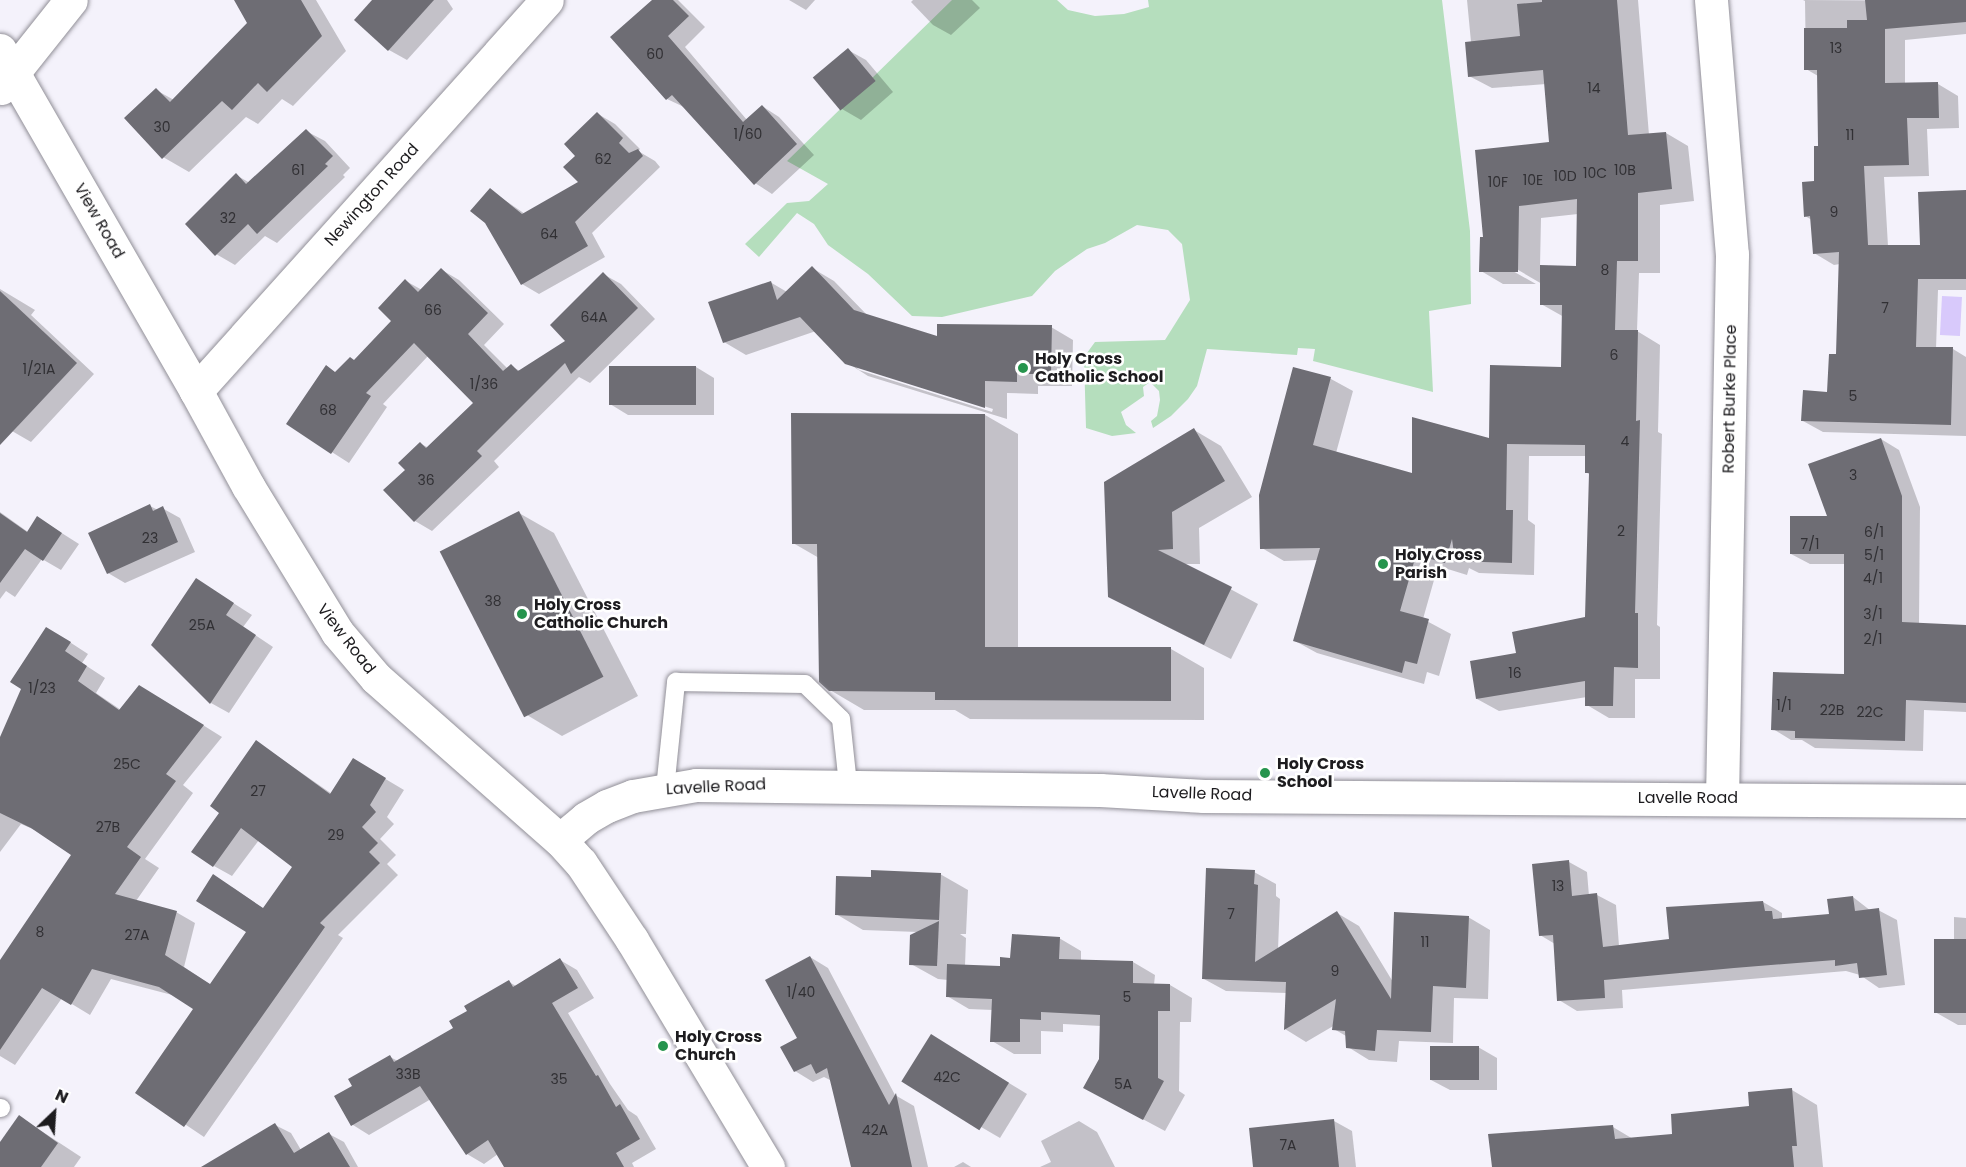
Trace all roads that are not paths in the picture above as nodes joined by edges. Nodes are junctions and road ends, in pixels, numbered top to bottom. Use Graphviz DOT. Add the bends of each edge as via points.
graph roads {
  1 [pos="71,0"];
  2 [pos="547,0"];
  3 [pos="1711,0"];
  4 [pos="4,71"];
  5 [pos="196,391"];
  6 [pos="848,784"];
  7 [pos="665,789"];
  8 [pos="1722,798"];
  9 [pos="1966,801"];
  10 [pos="560,840"];
  11 [pos="768,1167"];
  1 -- 4 [label="street"];
  2 -- 5 [label="street, Newington Road"];
  3 -- 8 [label="street, Robert Burke Place" via="1732,254"];
  4 -- 5 [label="street, View Road"];
  5 -- 10 [label="street, View Road" via="314,596 356,655 376,678"];
  6 -- 7 [label="street, Lavelle Road" via="696,785"];
  6 -- 7 [label="lane" via="841,719 805,684 676,682"];
  6 -- 8 [label="street, Lavelle Road" via="1204,796"];
  7 -- 10 [label="street, Lavelle Road" via="607,806"];
  8 -- 9 [label="street, Lavelle Road"];
  10 -- 11 [label="street, View Road" via="609,904"];
}
